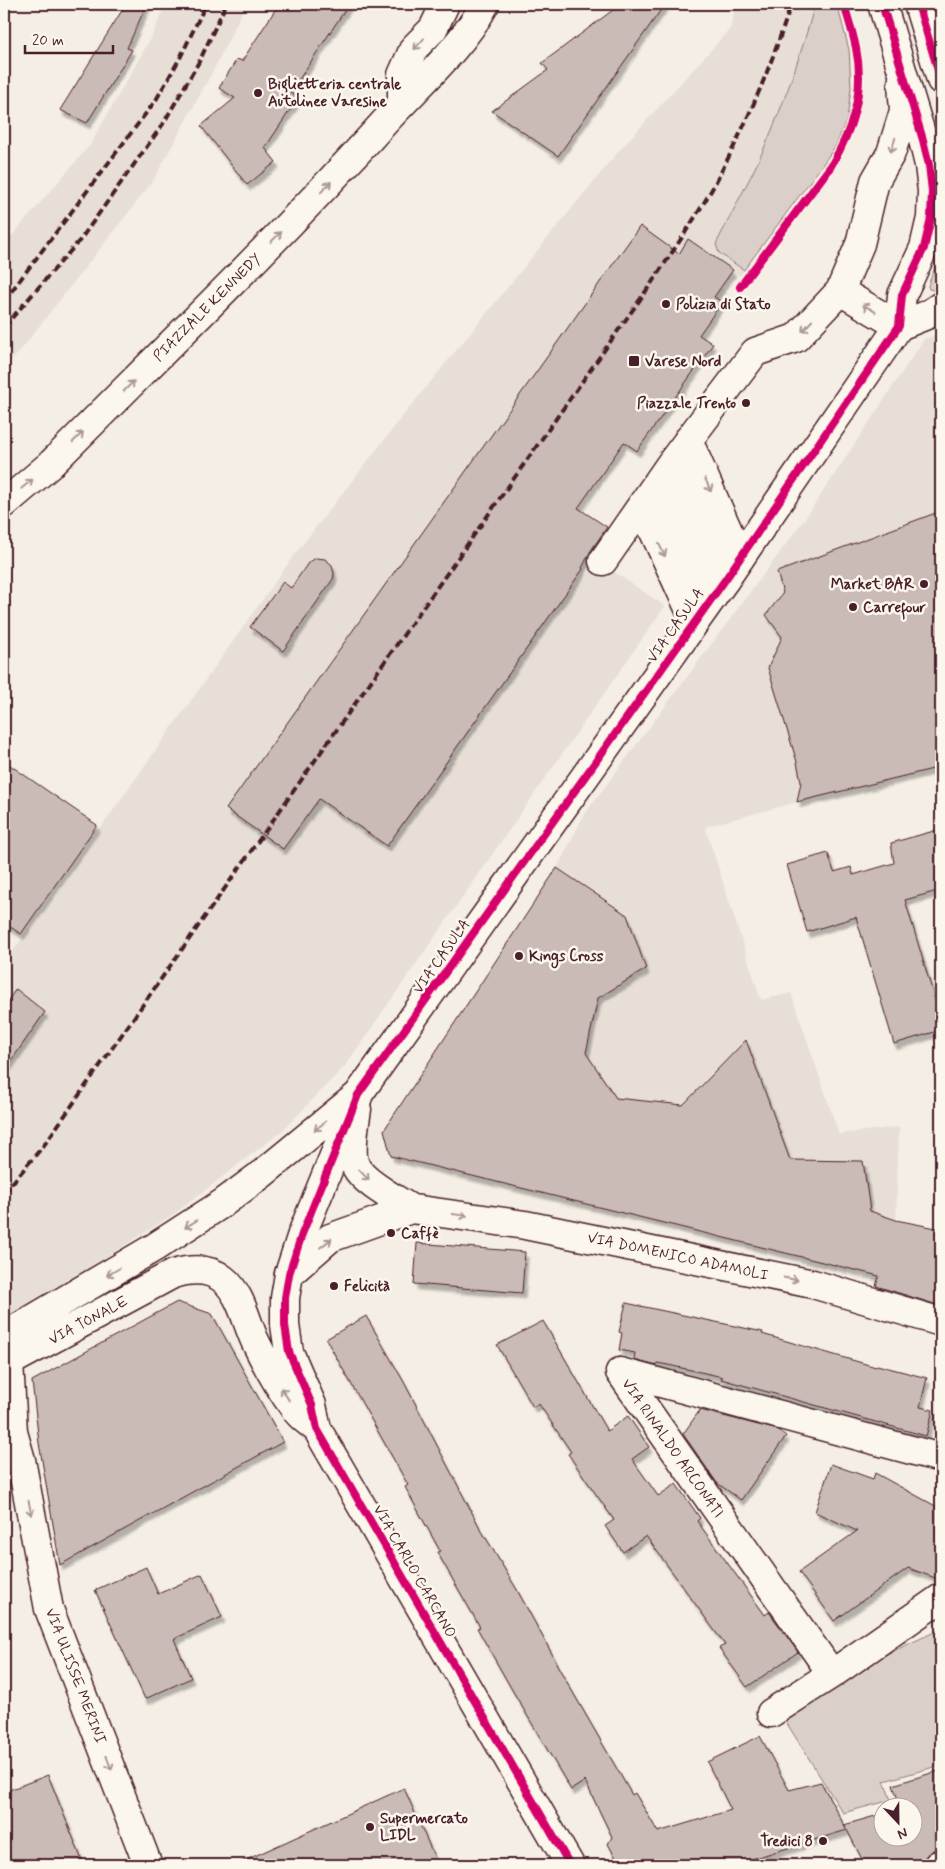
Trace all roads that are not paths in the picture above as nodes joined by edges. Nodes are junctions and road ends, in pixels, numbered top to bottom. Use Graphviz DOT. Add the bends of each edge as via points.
graph roads {
  1 [pos="445,4"];
  2 [pos="485,4"];
  3 [pos="882,4"];
  4 [pos="918,4"];
  5 [pos="901,64"];
  6 [pos="941,80"];
  7 [pos="402,102"];
  8 [pos="840,291"];
  9 [pos="941,306"];
  10 [pos="899,326"];
  11 [pos="688,440"];
  12 [pos="671,463"];
  13 [pos="649,496"];
  14 [pos="4,504"];
  15 [pos="604,561"];
  16 [pos="717,590"];
  17 [pos="358,1095"];
  18 [pos="411,1209"];
  19 [pos="289,1274"];
  20 [pos="240,1304"];
  21 [pos="941,1322"];
  22 [pos="6,1355"];
  23 [pos="317,1430"];
  24 [pos="941,1458"];
  25 [pos="12,1463"];
  26 [pos="941,1598"];
  27 [pos="832,1674"];
  28 [pos="771,1713"];
  29 [pos="148,1865"];
  30 [pos="570,1865"];
  1 -- 7 [label="street, one-way" via="433,29 414,48 402,75"];
  2 -- 7 [label="street, PIAZZALE KENNEDY" via="459,42"];
  3 -- 5 [label="street"];
  4 -- 6 [label="street"];
  5 -- 8 [label="street, one-way" via="904,110 891,153 875,181 860,244"];
  5 -- 10 [label="street, VIA CASULA" via="923,140 932,191 931,218 924,248 902,295"];
  14 -- 7 [label="street, PIAZZALE KENNEDY, one-way" via="51,464 352,160"];
  10 -- 8 [label="street, one-way"];
  8 -- 11 [label="street, one-way" via="796,338 755,352"];
  9 -- 10 [label="street"];
  10 -- 16 [label="street, VIA CASULA"];
  11 -- 12 [label="street"];
  11 -- 16 [label="street, one-way"];
  12 -- 13 [label="street"];
  12 -- 16 [label="street"];
  13 -- 15 [label="street"];
  13 -- 16 [label="street, one-way"];
  16 -- 17 [label="street, VIA CASULA"];
  17 -- 18 [label="street, VIA DOMENICO ADAMOLI, one-way" via="353,1142 356,1166 372,1184"];
  17 -- 19 [label="street, VIA CARLO CARCANO"];
  17 -- 22 [label="street, VIA TONALE, one-way" via="262,1174"];
  19 -- 18 [label="street, VIA DOMENICO ADAMOLI, one-way" via="330,1238"];
  18 -- 21 [label="street, VIA DOMENICO ADAMOLI, one-way" via="525,1224 813,1284"];
  19 -- 23 [label="street, VIA CARLO CARCANO" via="285,1325 289,1352 312,1406"];
  20 -- 22 [label="street, VIA TONALE" via="224,1280 199,1269 185,1270"];
  23 -- 20 [label="street, VIA CARLO CARCANO, one-way" via="295,1411 256,1342"];
  22 -- 25 [label="street, VIA ULISSE MERINI" via="13,1432"];
  23 -- 30 [label="street, VIA CARLO CARCANO"];
  24 -- 27 [label="street, VIA RINALDO ARCONATI" via="620,1372"];
  25 -- 29 [label="street, VIA ULISSE MERINI, one-way" via="49,1609"];
  26 -- 27 [label="street"];
  27 -- 28 [label="street"];
}
